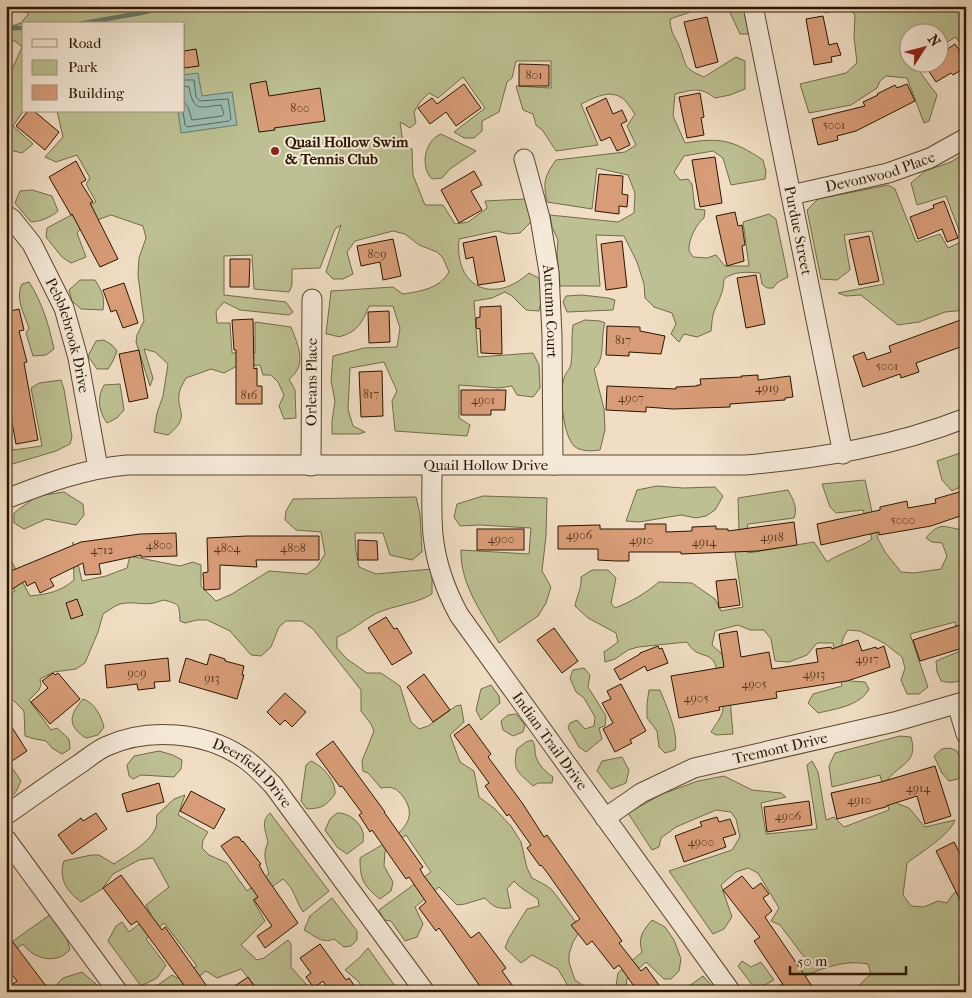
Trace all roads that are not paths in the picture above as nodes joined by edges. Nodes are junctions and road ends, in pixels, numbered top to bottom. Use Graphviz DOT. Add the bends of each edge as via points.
graph roads {
  1 [pos="753,6"];
  2 [pos="966,138"];
  3 [pos="524,159"];
  4 [pos="791,195"];
  5 [pos="6,214"];
  6 [pos="312,299"];
  7 [pos="966,418"];
  8 [pos="843,454"];
  9 [pos="554,465"];
  10 [pos="310,466"];
  11 [pos="432,466"];
  12 [pos="98,468"];
  13 [pos="6,499"];
  14 [pos="961,702"];
  15 [pos="966,734"];
  16 [pos="6,815"];
  17 [pos="605,818"];
  18 [pos="6,839"];
  19 [pos="118,992"];
  20 [pos="425,992"];
  21 [pos="731,992"];
  1 -- 4 [label="street, Purdue Street"];
  2 -- 4 [label="street, Devonwood Place" via="930,158 896,170"];
  3 -- 9 [label="street, Autumn Court" via="540,218 549,272"];
  4 -- 8 [label="street, Purdue Street"];
  5 -- 12 [label="street, Pebblebrook Drive" via="32,244 64,308 78,358"];
  6 -- 10 [label="street, Orleans Place"];
  7 -- 8 [label="street, Quail Hollow Drive" via="887,444"];
  8 -- 9 [label="street, Quail Hollow Drive" via="746,465"];
  9 -- 11 [label="street, Quail Hollow Drive"];
  10 -- 11 [label="street, Quail Hollow Drive"];
  10 -- 12 [label="street, Quail Hollow Drive" via="127,464"];
  11 -- 17 [label="street, Indian Trail Drive" via="433,534 436,557 449,597 473,636"];
  12 -- 13 [label="street, Quail Hollow Drive"];
  14 -- 15 [label="street"];
  14 -- 17 [label="street, Tremont Drive" via="827,738 694,768 641,794"];
  16 -- 20 [label="street, Deerfield Drive" via="107,746 136,737 162,735 198,738 219,744 242,756 273,785"];
  17 -- 21 [label="street, Indian Trail Drive"];
  18 -- 19 [label="street"];
}
